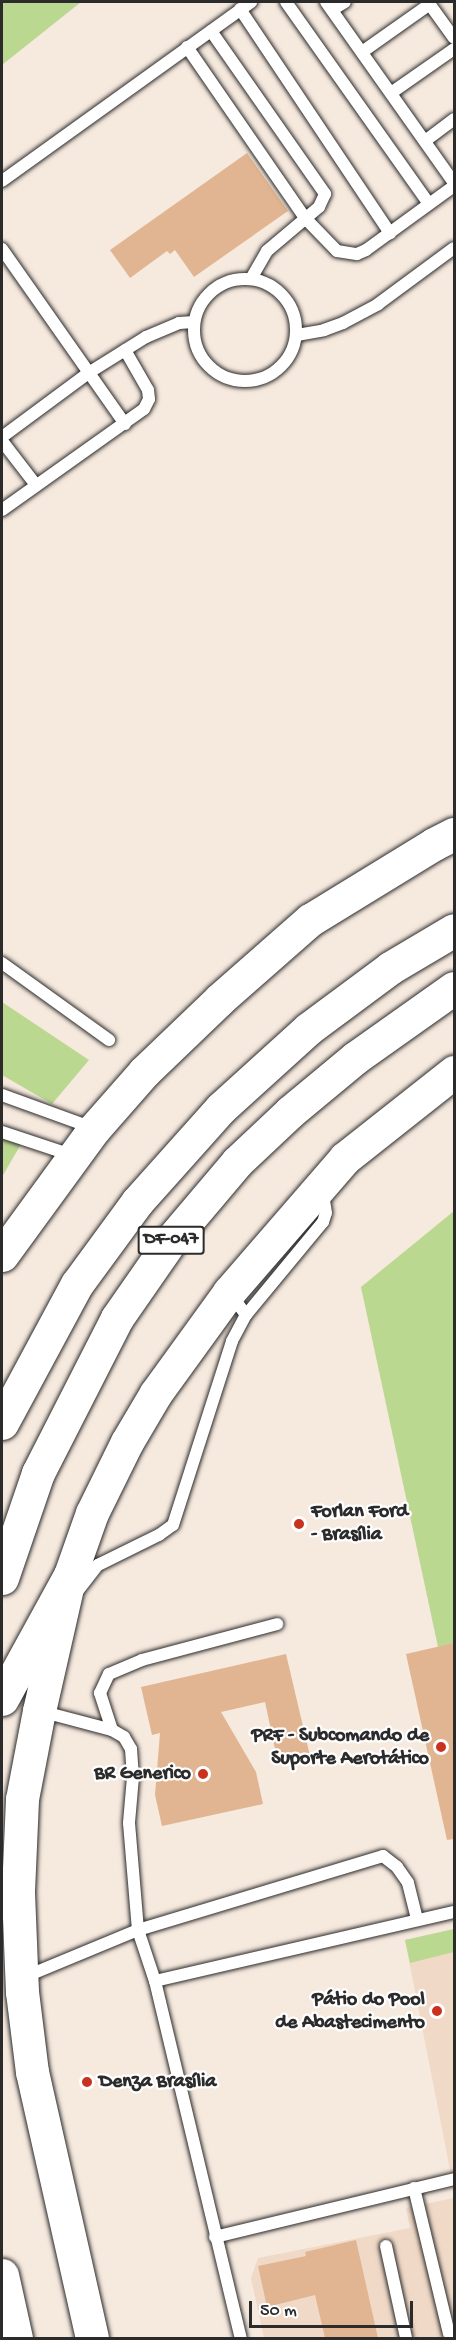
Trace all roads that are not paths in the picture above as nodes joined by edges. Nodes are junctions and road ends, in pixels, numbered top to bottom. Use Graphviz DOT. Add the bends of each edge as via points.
graph roads {
  1 [pos="251,2"];
  2 [pos="286,2"];
  3 [pos="345,2"];
  4 [pos="429,3"];
  5 [pos="329,6"];
  6 [pos="240,9"];
  7 [pos="211,31"];
  8 [pos="454,38"];
  9 [pos="187,47"];
  10 [pos="454,49"];
  11 [pos="362,52"];
  12 [pos="391,93"];
  13 [pos="454,119"];
  14 [pos="425,141"];
  15 [pos="2,181"];
  16 [pos="454,184"];
  17 [pos="429,204"];
  18 [pos="305,218"];
  19 [pos="390,233"];
  20 [pos="454,248"];
  21 [pos="2,249"];
  22 [pos="251,279"];
  23 [pos="194,322"];
  24 [pos="297,335"];
  25 [pos="125,350"];
  26 [pos="90,372"];
  27 [pos="125,424"];
  28 [pos="2,439"];
  29 [pos="36,485"];
  30 [pos="2,510"];
  31 [pos="454,834"];
  32 [pos="454,930"];
  33 [pos="2,963"];
  34 [pos="7,973"];
  35 [pos="454,988"];
  36 [pos="109,1040"];
  37 [pos="454,1072"];
  38 [pos="2,1095"];
  39 [pos="94,1129"];
  40 [pos="2,1132"];
  41 [pos="73,1156"];
  42 [pos="2,1255"];
  43 [pos="238,1304"];
  44 [pos="2,1423"];
  45 [pos="70,1575"];
  46 [pos="2,1578"];
  47 [pos="60,1613"];
  48 [pos="277,1624"];
  49 [pos="2,1699"];
  50 [pos="39,1711"];
  51 [pos="112,1730"];
  52 [pos="454,1912"];
  53 [pos="417,1919"];
  54 [pos="138,1930"];
  55 [pos="21,1978"];
  56 [pos="155,1981"];
  57 [pos="454,2179"];
  58 [pos="414,2188"];
  59 [pos="214,2236"];
  60 [pos="386,2246"];
  61 [pos="2,2275"];
  62 [pos="450,2334"];
  63 [pos="16,2338"];
  64 [pos="92,2338"];
  65 [pos="241,2338"];
  66 [pos="406,2338"];
  1 -- 6 [label="lane"];
  2 -- 17 [label="lane"];
  3 -- 5 [label="lane"];
  4 -- 8 [label="lane"];
  4 -- 11 [label="lane"];
  5 -- 11 [label="lane"];
  6 -- 7 [label="lane"];
  6 -- 19 [label="lane"];
  7 -- 9 [label="lane"];
  7 -- 18 [label="lane" via="320,184 322,203"];
  9 -- 15 [label="lane"];
  9 -- 18 [label="lane"];
  10 -- 12 [label="lane"];
  11 -- 12 [label="lane"];
  12 -- 14 [label="lane"];
  13 -- 14 [label="lane"];
  14 -- 16 [label="lane"];
  16 -- 17 [label="lane"];
  17 -- 19 [label="lane"];
  18 -- 19 [label="lane" via="328,244 347,254 366,250"];
  18 -- 22 [label="lane" via="267,251"];
  20 -- 24 [label="lane" via="378,304 343,323"];
  21 -- 26 [label="lane"];
  22 -- 23 [label="lane" via="236,279 208,294"];
  22 -- 24 [label="lane" via="267,283 285,298 296,319"];
  23 -- 24 [label="lane" via="195,341 202,358 214,372 230,380 249,382 282,368"];
  23 -- 25 [label="lane" via="167,327"];
  25 -- 26 [label="lane"];
  25 -- 27 [label="lane" via="145,383 149,399"];
  26 -- 27 [label="lane"];
  26 -- 28 [label="lane"];
  27 -- 29 [label="lane"];
  28 -- 29 [label="lane"];
  29 -- 30 [label="lane"];
  31 -- 39 [label="street" via="310,920 144,1072"];
  32 -- 44 [label="street, DF-047" via="390,968 308,1029 221,1108 137,1202 76,1284"];
  33 -- 34 [label="lane"];
  34 -- 36 [label="lane"];
  35 -- 46 [label="street, DF-047" via="355,1058 290,1112 237,1162 172,1239 117,1318 38,1473"];
  37 -- 43 [label="street" via="345,1158 321,1185"];
  38 -- 39 [label="lane"];
  39 -- 41 [label="street"];
  40 -- 41 [label="lane"];
  41 -- 42 [label="street"];
  43 -- 45 [label="street" via="156,1393 92,1513"];
  43 -- 47 [label="lane" via="232,1341 172,1525 98,1564"];
  45 -- 47 [label="street"];
  45 -- 49 [label="street"];
  47 -- 50 [label="street"];
  48 -- 51 [label="lane" via="142,1660 109,1674 100,1693"];
  50 -- 51 [label="lane"];
  50 -- 55 [label="street" via="22,1798 18,1891"];
  51 -- 54 [label="lane" via="124,1737 131,1749 129,1823"];
  52 -- 53 [label="lane"];
  53 -- 54 [label="lane" via="408,1883 397,1867 382,1856"];
  53 -- 56 [label="lane"];
  54 -- 55 [label="lane"];
  54 -- 56 [label="lane"];
  55 -- 64 [label="street" via="32,2072"];
  56 -- 59 [label="lane"];
  57 -- 58 [label="lane"];
  58 -- 59 [label="lane"];
  58 -- 62 [label="lane"];
  59 -- 65 [label="lane"];
  60 -- 66 [label="lane"];
  61 -- 63 [label="street"];
}
